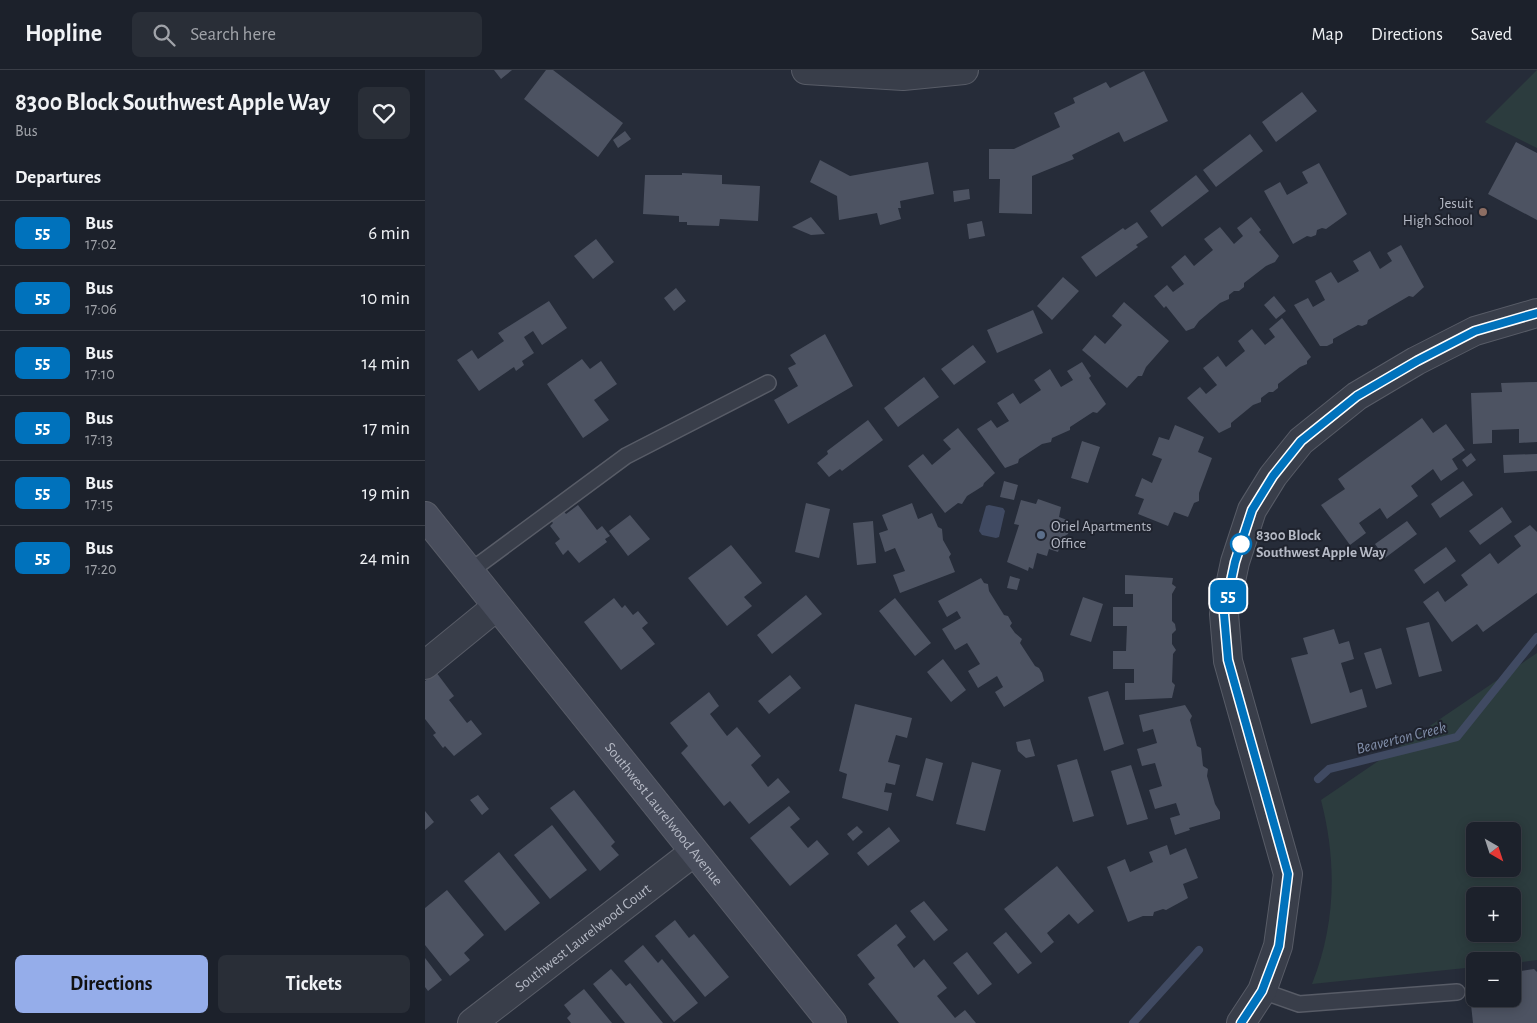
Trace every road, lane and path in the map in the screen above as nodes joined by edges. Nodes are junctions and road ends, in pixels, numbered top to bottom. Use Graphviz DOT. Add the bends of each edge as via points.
graph roads {
  1 [pos="806,70"];
  2 [pos="964,70"];
  3 [pos="1537,313"];
  4 [pos="768,383"];
  5 [pos="425,516"];
  6 [pos="469,572"];
  7 [pos="496,607"];
  8 [pos="425,665"];
  9 [pos="694,852"];
  10 [pos="1262,991"];
  11 [pos="1457,992"];
  12 [pos="472,1023"];
  13 [pos="832,1023"];
  14 [pos="1241,1023"];
  1 -- 2 [label="street" via="903,76"];
  3 -- 10 [label="street" via="1475,331 1357,396 1301,441 1273,476 1252,510 1235,562 1224,614 1228,660 1288,874 1279,946"];
  4 -- 6 [label="lane" via="626,456"];
  5 -- 6 [label="street, Southwest Laurelwood Avenue"];
  6 -- 7 [label="street, Southwest Laurelwood Avenue"];
  7 -- 8 [label="street"];
  7 -- 9 [label="street, Southwest Laurelwood Avenue"];
  9 -- 12 [label="street, Southwest Laurelwood Court"];
  9 -- 13 [label="street, Southwest Laurelwood Avenue"];
  10 -- 11 [label="lane" via="1299,1004"];
  10 -- 14 [label="street"];
}
